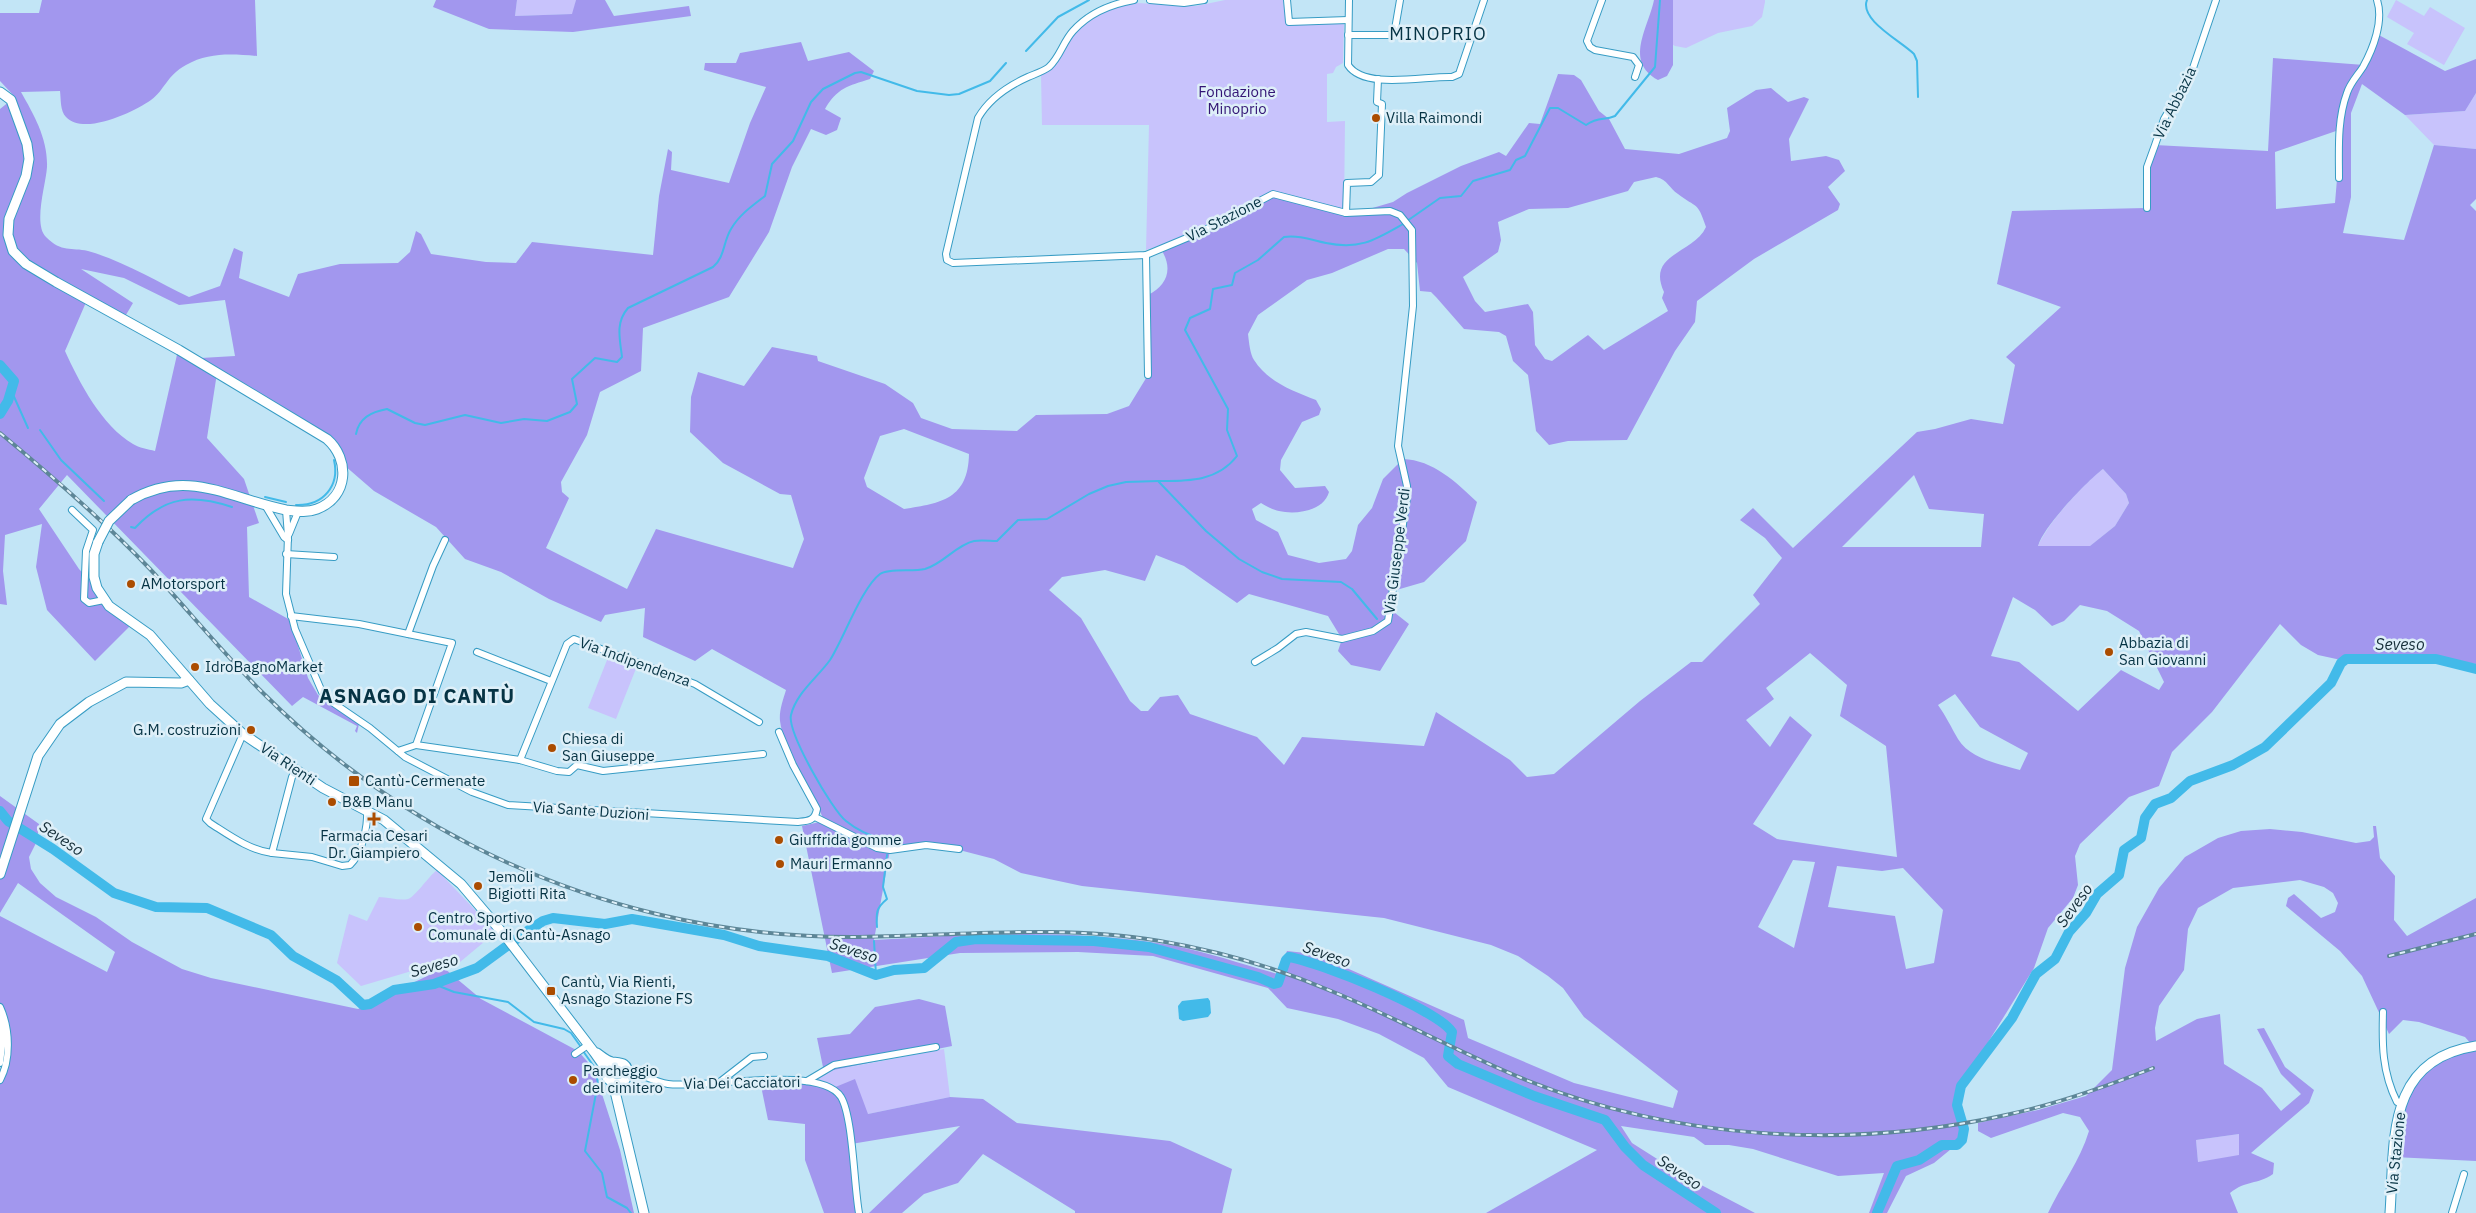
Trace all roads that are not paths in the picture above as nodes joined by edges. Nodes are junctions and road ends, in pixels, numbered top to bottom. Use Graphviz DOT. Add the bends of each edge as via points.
graph roads {
  1 [pos="1134,0"];
  2 [pos="1150,0"];
  3 [pos="1204,0"];
  4 [pos="1286,0"];
  5 [pos="1349,0"];
  6 [pos="1400,0"];
  7 [pos="1484,0"];
  8 [pos="1602,0"];
  9 [pos="2216,0"];
  10 [pos="2377,0"];
  11 [pos="1348,20"];
  12 [pos="1348,35"];
  13 [pos="1635,77"];
  14 [pos="1378,79"];
  15 [pos="0,92"];
  16 [pos="2339,178"];
  17 [pos="2147,208"];
  18 [pos="1346,213"];
  19 [pos="1146,256"];
  20 [pos="1148,375"];
  21 [pos="265,505"];
  22 [pos="72,510"];
  23 [pos="286,510"];
  24 [pos="298,512"];
  25 [pos="288,538"];
  26 [pos="445,540"];
  27 [pos="286,554"];
  28 [pos="334,557"];
  29 [pos="104,600"];
  30 [pos="291,616"];
  31 [pos="408,634"];
  32 [pos="477,652"];
  33 [pos="1255,662"];
  34 [pos="189,680"];
  35 [pos="551,681"];
  36 [pos="759,722"];
  37 [pos="779,732"];
  38 [pos="243,734"];
  39 [pos="416,745"];
  40 [pos="398,751"];
  41 [pos="762,754"];
  42 [pos="520,760"];
  43 [pos="296,770"];
  44 [pos="367,810"];
  45 [pos="815,816"];
  46 [pos="959,850"];
  47 [pos="272,853"];
  48 [pos="0,874"];
  49 [pos="0,1007"];
  50 [pos="2383,1012"];
  51 [pos="0,1018"];
  52 [pos="2476,1046"];
  53 [pos="936,1047"];
  54 [pos="764,1056"];
  55 [pos="0,1063"];
  56 [pos="609,1065"];
  57 [pos="628,1071"];
  58 [pos="642,1075"];
  59 [pos="0,1080"];
  60 [pos="620,1082"];
  61 [pos="720,1082"];
  62 [pos="805,1082"];
  63 [pos="2402,1103"];
  64 [pos="2464,1174"];
  65 [pos="644,1213"];
  66 [pos="859,1213"];
  67 [pos="2390,1213"];
  68 [pos="2452,1213"];
  1 -- 19 [label="street" via="1099,10 1072,31 1048,67 1019,81 984,108 978,118 946,254 953,263"];
  2 -- 3 [label="street" via="1184,3"];
  4 -- 11 [label="street" via="1289,22"];
  5 -- 11 [label="street"];
  6 -- 12 [label="street" via="1394,35"];
  7 -- 14 [label="street" via="1459,74 1452,77"];
  8 -- 13 [label="street" via="1587,41 1595,50 1633,56 1639,65"];
  9 -- 17 [label="street, Via Abbazia" via="2192,71 2164,119 2147,167"];
  10 -- 16 [label="street" via="2380,8 2377,34 2347,93 2339,124"];
  11 -- 12 [label="street"];
  12 -- 14 [label="street" via="1350,68 1361,76"];
  14 -- 18 [label="street" via="1378,102 1382,104 1379,175 1371,182 1347,183"];
  15 -- 24 [label="main road" via="11,100 29,159 26,176 9,219 8,235 13,251 26,264 197,360 334,444 344,465 343,480 338,490 317,509"];
  18 -- 19 [label="street, Via Stazione" via="1273,194 1201,232"];
  18 -- 33 [label="street, Via Giuseppe Verdi" via="1385,210 1400,215 1412,230 1413,306 1398,446 1407,498 1388,621 1361,636 1342,638 1306,632 1296,634"];
  19 -- 20 [label="street"];
  21 -- 23 [label="main road"];
  21 -- 25 [label="street" via="284,537"];
  21 -- 29 [label="main road, bridge" via="185,484 151,490 131,500 109,521 94,554 94,577"];
  22 -- 29 [label="street" via="92,530 86,551 84,599 89,603"];
  23 -- 24 [label="main road"];
  23 -- 25 [label="street"];
  24 -- 25 [label="street"];
  25 -- 27 [label="street, Via Sante Duzioni"];
  26 -- 31 [label="street" via="432,566"];
  27 -- 28 [label="street"];
  27 -- 30 [label="street, Via Sante Duzioni" via="286,594"];
  29 -- 34 [label="main road, Via Rienti" via="150,635"];
  30 -- 31 [label="street"];
  30 -- 40 [label="street, Via Sante Duzioni" via="322,692"];
  31 -- 39 [label="street" via="452,643"];
  32 -- 35 [label="street"];
  34 -- 38 [label="main road, Via Rienti"];
  34 -- 48 [label="main road" via="126,682 88,702 60,724 38,756"];
  35 -- 36 [label="street, Via Indipendenza" via="567,644 574,639 695,684"];
  35 -- 42 [label="street, Via Indipendenza"];
  37 -- 45 [label="street" via="815,805"];
  38 -- 43 [label="main road, Via Rienti"];
  38 -- 47 [label="street" via="206,819 242,843"];
  39 -- 40 [label="street"];
  39 -- 42 [label="street"];
  40 -- 45 [label="street, Via Sante Duzioni" via="472,792 508,805 798,822"];
  41 -- 42 [label="street" via="603,771 577,765 569,772"];
  43 -- 44 [label="main road, Via Rienti"];
  43 -- 47 [label="street"];
  44 -- 47 [label="street" via="366,827 357,856 350,865"];
  44 -- 56 [label="main road, Via Rienti" via="384,820 461,884 506,937 584,1049"];
  45 -- 46 [label="street" via="877,848 890,850 926,844"];
  49 -- 59 [label="street" via="8,1039"];
  50 -- 63 [label="street" via="2384,1066 2397,1102"];
  51 -- 55 [label="street" via="3,1038"];
  52 -- 63 [label="main road, Via Stazione" via="2450,1051 2423,1069 2411,1082"];
  53 -- 62 [label="street" via="834,1065"];
  54 -- 61 [label="street" via="752,1057"];
  56 -- 57 [label="main road" via="622,1062"];
  56 -- 60 [label="main road" via="607,1078"];
  57 -- 58 [label="street, Via Dei Cacciatori"];
  57 -- 60 [label="main road"];
  58 -- 60 [label="street"];
  58 -- 61 [label="street, Via Dei Cacciatori" via="668,1084"];
  60 -- 65 [label="main road" via="616,1101"];
  61 -- 62 [label="street, Via Dei Cacciatori"];
  62 -- 66 [label="street, Via Dei Cacciatori" via="817,1082 833,1088 841,1098 848,1116"];
  63 -- 67 [label="main road, Via Stazione"];
  64 -- 68 [label="street"];
}
